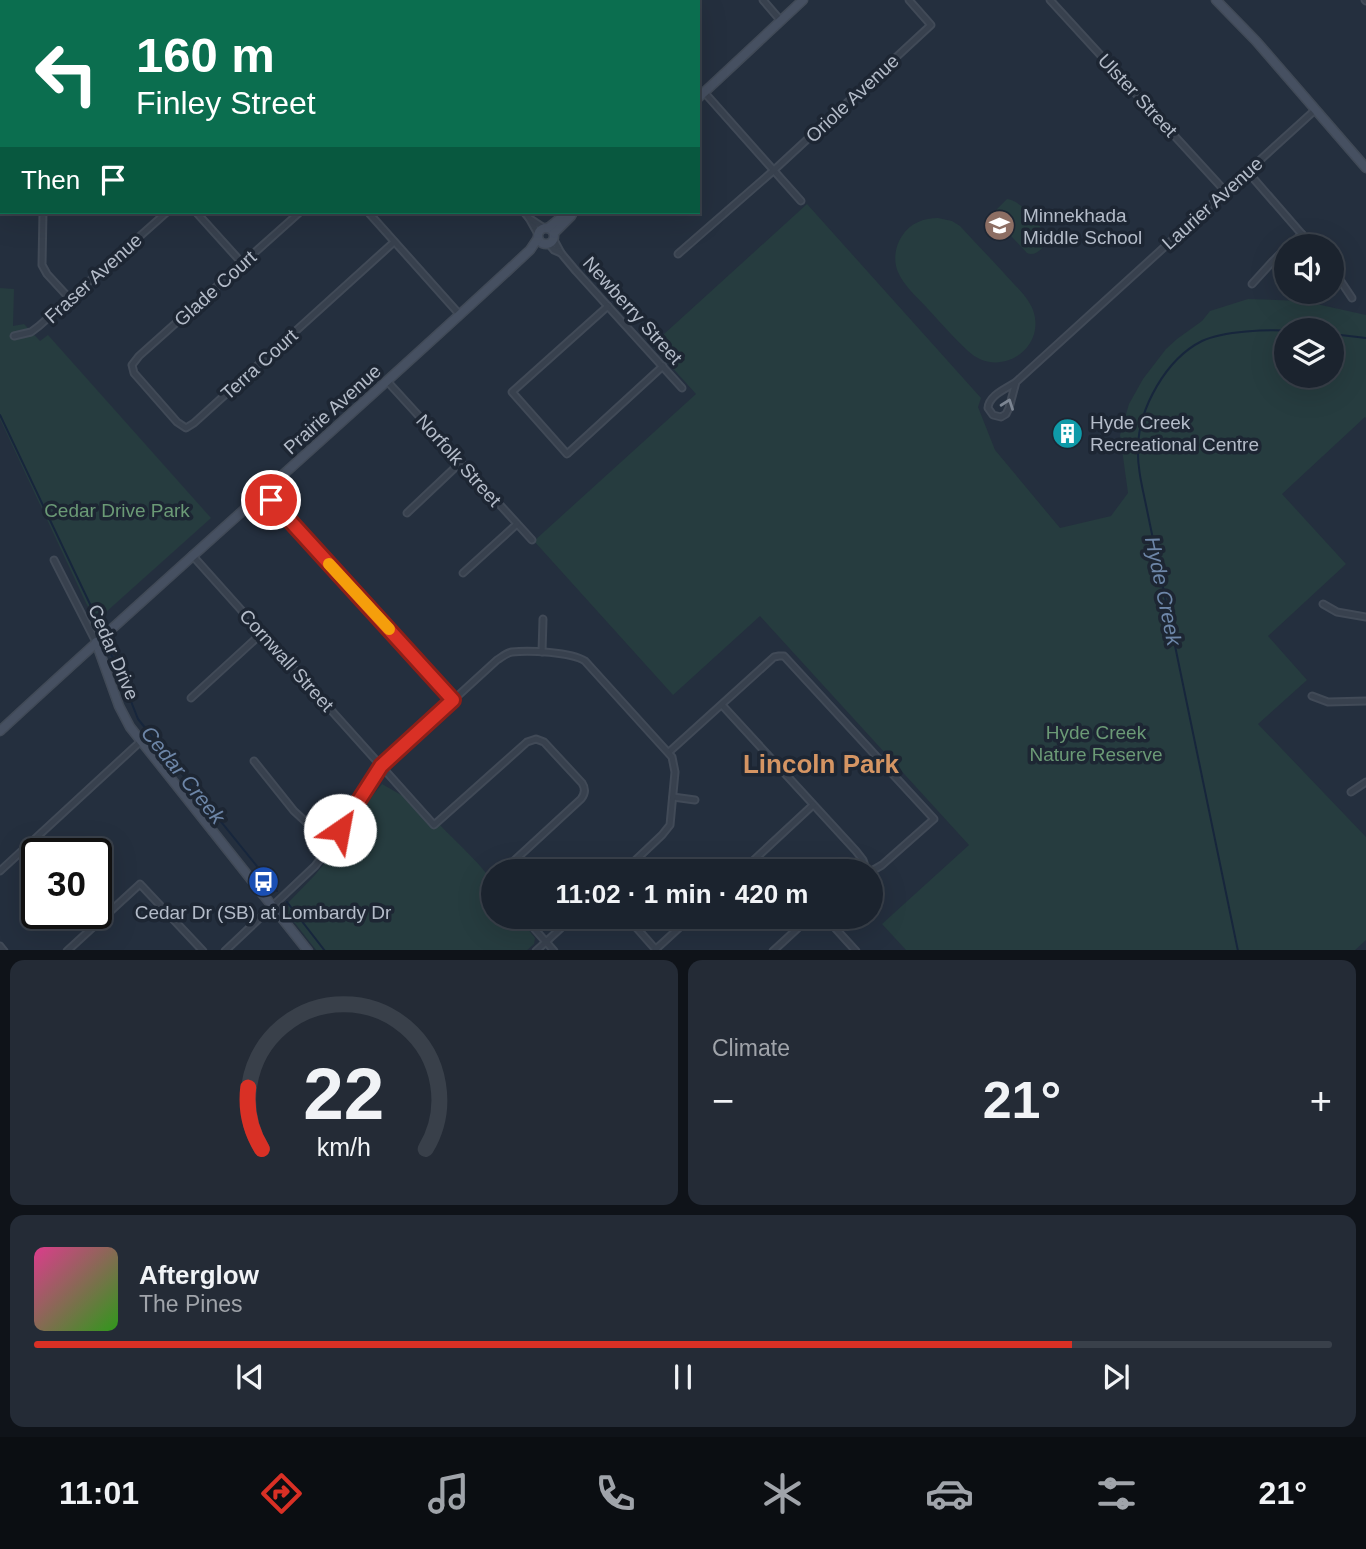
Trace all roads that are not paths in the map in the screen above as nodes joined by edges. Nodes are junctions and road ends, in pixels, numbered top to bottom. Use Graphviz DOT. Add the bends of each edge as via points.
graph roads {
  1 [pos="762,0"];
  2 [pos="803,0"];
  3 [pos="909,0"];
  4 [pos="1050,0"];
  5 [pos="1221,2"];
  6 [pos="781,21"];
  7 [pos="701,95"];
  8 [pos="1315,110"];
  9 [pos="1366,168"];
  10 [pos="774,171"];
  11 [pos="1247,171"];
  12 [pos="1225,191"];
  13 [pos="802,201"];
  14 [pos="43,214"];
  15 [pos="165,214"];
  16 [pos="198,214"];
  17 [pos="298,214"];
  18 [pos="370,214"];
  19 [pos="526,214"];
  20 [pos="570,214"];
  21 [pos="1302,234"];
  22 [pos="546,236"];
  23 [pos="394,242"];
  24 [pos="678,254"];
  25 [pos="1274,260"];
  26 [pos="242,263"];
  27 [pos="1252,284"];
  28 [pos="1344,286"];
  29 [pos="1352,298"];
  30 [pos="70,299"];
  31 [pos="608,306"];
  32 [pos="460,316"];
  33 [pos="13,336"];
  34 [pos="132,365"];
  35 [pos="663,366"];
  36 [pos="387,381"];
  37 [pos="1016,382"];
  38 [pos="682,387"];
  39 [pos="461,462"];
  40 [pos="263,492"];
  41 [pos="407,513"];
  42 [pos="517,524"];
  43 [pos="532,540"];
  44 [pos="192,555"];
  45 [pos="54,560"];
  46 [pos="463,573"];
  47 [pos="1323,604"];
  48 [pos="1366,617"];
  49 [pos="543,619"];
  50 [pos="262,633"];
  51 [pos="96,642"];
  52 [pos="542,653"];
  53 [pos="1312,696"];
  54 [pos="191,698"];
  55 [pos="453,700"];
  56 [pos="1366,701"];
  57 [pos="722,705"];
  58 [pos="0,732"];
  59 [pos="141,741"];
  60 [pos="668,752"];
  61 [pos="254,761"];
  62 [pos="381,766"];
  63 [pos="1366,782"];
  64 [pos="1351,792"];
  65 [pos="673,797"];
  66 [pos="695,800"];
  67 [pos="813,805"];
  68 [pos="331,845"];
  69 [pos="516,859"];
  70 [pos="637,859"];
  71 [pos="755,859"];
  72 [pos="862,859"];
  73 [pos="883,864"];
  74 [pos="0,871"];
  75 [pos="272,906"];
  76 [pos="535,929"];
  77 [pos="560,929"];
  78 [pos="638,929"];
  79 [pos="679,929"];
  80 [pos="797,929"];
  81 [pos="836,929"];
  82 [pos="546,942"];
  83 [pos="0,946"];
  84 [pos="4,950"];
  85 [pos="67,950"];
  86 [pos="203,950"];
  87 [pos="225,950"];
  88 [pos="308,950"];
  89 [pos="536,950"];
  90 [pos="554,950"];
  91 [pos="657,950"];
  92 [pos="773,950"];
  93 [pos="856,950"];
  1 -- 6 [label="street"];
  2 -- 6 [label="main road"];
  3 -- 10 [label="street, Oriole Avenue" via="931,25"];
  4 -- 12 [label="street, Ulster Street"];
  5 -- 8 [label="main road"];
  6 -- 7 [label="main road"];
  7 -- 10 [label="street"];
  8 -- 9 [label="main road"];
  8 -- 11 [label="street, Laurier Avenue"];
  10 -- 13 [label="street"];
  10 -- 24 [label="street, Oriole Avenue"];
  11 -- 12 [label="street, Laurier Avenue"];
  11 -- 21 [label="street"];
  12 -- 37 [label="street, Laurier Avenue"];
  14 -- 30 [label="street" via="43,265"];
  15 -- 30 [label="street, Fraser Avenue"];
  16 -- 26 [label="street"];
  17 -- 26 [label="street, Glade Court"];
  18 -- 23 [label="street"];
  19 -- 22 [label="street, Newberry Street"];
  20 -- 22 [label="main road, Prairie Avenue"];
  22 -- 31 [label="street, Newberry Street"];
  22 -- 32 [label="main road, Prairie Avenue"];
  23 -- 32 [label="street"];
  23 -- 34 [label="street, Terra Court" via="186,428 134,373"];
  25 -- 27 [label="street"];
  26 -- 34 [label="street, Glade Court"];
  28 -- 29 [label="street"];
  30 -- 33 [label="street, Fraser Avenue" via="34,330"];
  31 -- 35 [label="street, Newberry Street"];
  31 -- 35 [label="street" via="512,392 567,454"];
  32 -- 36 [label="main road, Prairie Avenue"];
  35 -- 38 [label="street, Newberry Street"];
  36 -- 39 [label="street, Norfolk Street"];
  36 -- 40 [label="main road, Prairie Avenue"];
  37 -- 37 [label="street, Laurier Avenue, one-way" via="989,401 988,408 995,416 1008,411"];
  39 -- 41 [label="street"];
  39 -- 42 [label="street, Norfolk Street"];
  40 -- 44 [label="main road, Prairie Avenue"];
  40 -- 55 [label="street"];
  42 -- 43 [label="street, Norfolk Street"];
  42 -- 46 [label="street"];
  44 -- 50 [label="street, Cornwall Street"];
  44 -- 51 [label="main road, Prairie Avenue"];
  45 -- 51 [label="street, Cedar Drive"];
  47 -- 48 [label="street" via="1337,612"];
  49 -- 52 [label="street"];
  50 -- 54 [label="street"];
  50 -- 62 [label="street, Cornwall Street"];
  51 -- 58 [label="main road, Prairie Avenue"];
  51 -- 59 [label="main road, Cedar Drive" via="119,706"];
  52 -- 55 [label="street" via="504,655"];
  52 -- 60 [label="street" via="585,662"];
  53 -- 56 [label="street" via="1332,702"];
  55 -- 62 [label="street"];
  57 -- 60 [label="street"];
  57 -- 67 [label="street"];
  57 -- 73 [label="street" via="774,657 782,655 934,819"];
  59 -- 74 [label="street"];
  59 -- 75 [label="main road, Cedar Drive"];
  60 -- 65 [label="street" via="674,764"];
  61 -- 68 [label="street" via="294,811"];
  62 -- 68 [label="street"];
  62 -- 69 [label="street, Cornwall Street" via="434,825 527,742 544,742 582,783 584,794"];
  63 -- 64 [label="street"];
  65 -- 66 [label="street"];
  65 -- 70 [label="street" via="667,831"];
  67 -- 71 [label="street"];
  67 -- 72 [label="street"];
  68 -- 75 [label="street"];
  75 -- 87 [label="street"];
  75 -- 88 [label="main road, Cedar Drive"];
  76 -- 82 [label="street"];
  77 -- 82 [label="street"];
  78 -- 91 [label="street"];
  79 -- 91 [label="street"];
  80 -- 92 [label="street"];
  81 -- 93 [label="street"];
  82 -- 89 [label="street"];
  82 -- 90 [label="street"];
  83 -- 84 [label="street"];
  85 -- 86 [label="street" via="140,884"];
}
